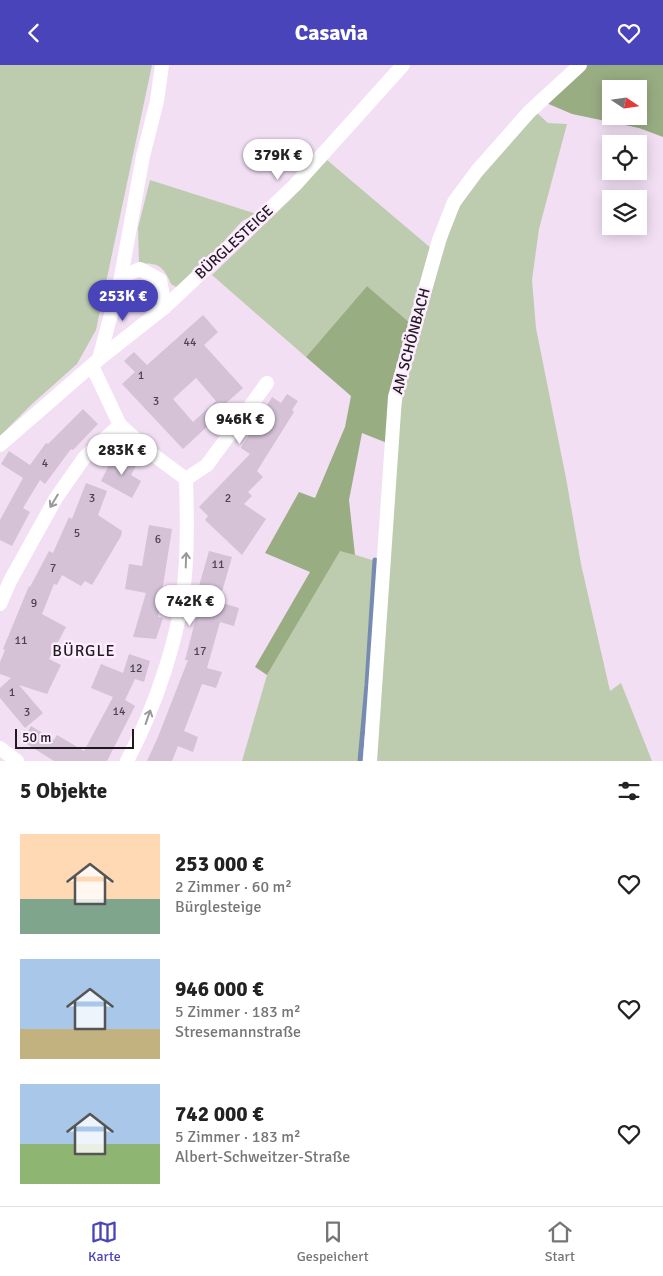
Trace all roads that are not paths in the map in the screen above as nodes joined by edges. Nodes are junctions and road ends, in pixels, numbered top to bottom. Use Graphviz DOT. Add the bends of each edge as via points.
graph roads {
  1 [pos="162,65"];
  2 [pos="403,65"];
  3 [pos="580,65"];
  4 [pos="121,277"];
  5 [pos="165,307"];
  6 [pos="95,362"];
  7 [pos="268,383"];
  8 [pos="120,425"];
  9 [pos="0,445"];
  10 [pos="186,479"];
  11 [pos="0,604"];
  12 [pos="0,748"];
  13 [pos="17,761"];
  14 [pos="127,761"];
  15 [pos="370,761"];
  1 -- 4 [label="street"];
  2 -- 5 [label="street, BÜRGLESTEIGE" via="295,185"];
  3 -- 15 [label="street, AM SCHÖNBACH" via="529,112 477,171 454,202 439,240 395,397"];
  4 -- 5 [label="street" via="140,269 160,280"];
  4 -- 6 [label="street"];
  5 -- 6 [label="street, BÜRGLESTEIGE"];
  6 -- 8 [label="street"];
  6 -- 9 [label="street, BÜRGLESTEIGE"];
  7 -- 10 [label="street" via="207,465"];
  8 -- 10 [label="street"];
  8 -- 11 [label="street, one-way" via="84,458 56,497"];
  14 -- 10 [label="street, one-way" via="146,724 173,643 185,577"];
  12 -- 13 [label="street"];
}
